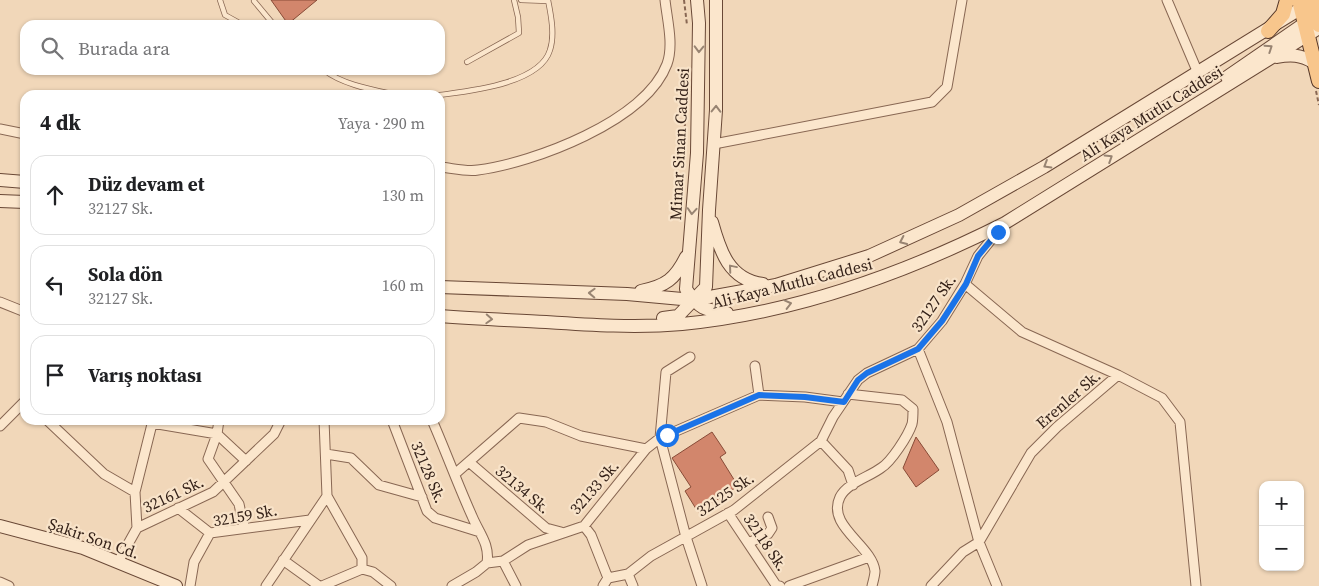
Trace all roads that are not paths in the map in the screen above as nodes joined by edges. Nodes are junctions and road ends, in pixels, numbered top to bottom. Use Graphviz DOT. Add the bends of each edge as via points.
graph roads {
  1 [pos="220,0"];
  2 [pos="514,0"];
  3 [pos="521,0"];
  4 [pos="665,0"];
  5 [pos="697,0"];
  6 [pos="716,0"];
  7 [pos="962,0"];
  8 [pos="1167,0"];
  9 [pos="1287,0"];
  10 [pos="254,1"];
  11 [pos="548,1"];
  12 [pos="1300,4"];
  13 [pos="1316,12"];
  14 [pos="234,20"];
  15 [pos="270,20"];
  16 [pos="1268,30"];
  17 [pos="1306,30"];
  18 [pos="1274,57"];
  19 [pos="467,62"];
  20 [pos="1313,62"];
  21 [pos="1198,73"];
  22 [pos="333,75"];
  23 [pos="1319,81"];
  24 [pos="376,90"];
  25 [pos="1219,90"];
  26 [pos="445,94"];
  27 [pos="0,129"];
  28 [pos="20,133"];
  29 [pos="714,144"];
  30 [pos="445,168"];
  31 [pos="0,180"];
  32 [pos="20,182"];
  33 [pos="0,200"];
  34 [pos="20,202"];
  35 [pos="709,210"];
  36 [pos="1005,223"];
  37 [pos="969,241"];
  38 [pos="689,250"];
  39 [pos="978,256"];
  40 [pos="966,284"];
  41 [pos="776,285"];
  42 [pos="445,287"];
  43 [pos="627,294"];
  44 [pos="690,294"];
  45 [pos="0,302"];
  46 [pos="20,310"];
  47 [pos="445,316"];
  48 [pos="741,316"];
  49 [pos="626,324"];
  50 [pos="918,349"];
  51 [pos="690,357"];
  52 [pos="755,366"];
  53 [pos="1118,375"];
  54 [pos="759,395"];
  55 [pos="846,398"];
  56 [pos="20,407"];
  57 [pos="52,425"];
  58 [pos="152,425"];
  59 [pos="169,425"];
  60 [pos="218,425"];
  61 [pos="278,425"];
  62 [pos="324,425"];
  63 [pos="394,425"];
  64 [pos="434,425"];
  65 [pos="0,426"];
  66 [pos="217,434"];
  67 [pos="660,438"];
  68 [pos="821,441"];
  69 [pos="646,449"];
  70 [pos="326,454"];
  71 [pos="246,461"];
  72 [pos="469,462"];
  73 [pos="456,473"];
  74 [pos="224,483"];
  75 [pos="853,485"];
  76 [pos="135,492"];
  77 [pos="327,496"];
  78 [pos="422,497"];
  79 [pos="178,508"];
  80 [pos="728,514"];
  81 [pos="768,517"];
  82 [pos="310,520"];
  83 [pos="0,526"];
  84 [pos="584,526"];
  85 [pos="137,528"];
  86 [pos="244,528"];
  87 [pos="480,532"];
  88 [pos="561,532"];
  89 [pos="210,533"];
  90 [pos="686,537"];
  91 [pos="979,542"];
  92 [pos="748,543"];
  93 [pos="869,558"];
  94 [pos="283,560"];
  95 [pos="504,561"];
  96 [pos="118,562"];
  97 [pos="487,563"];
  98 [pos="362,569"];
  99 [pos="628,574"];
  100 [pos="0,582"];
  101 [pos="606,582"];
  102 [pos="9,586"];
  103 [pos="176,586"];
  104 [pos="190,586"];
  105 [pos="266,586"];
  106 [pos="320,586"];
  107 [pos="392,586"];
  108 [pos="452,586"];
  109 [pos="516,586"];
  110 [pos="633,586"];
  111 [pos="702,586"];
  112 [pos="780,586"];
  113 [pos="789,586"];
  114 [pos="872,586"];
  115 [pos="931,586"];
  116 [pos="997,586"];
  117 [pos="1196,586"];
  1 -- 14 [label="lane" via="225,15"];
  2 -- 19 [label="lane" via="519,34"];
  3 -- 11 [label="lane"];
  4 -- 30 [label="street" via="669,40 667,64 635,106 598,130 542,154 475,171"];
  5 -- 38 [label="main road, Mimar Sinan Caddesi, one-way" via="697,153"];
  29 -- 6 [label="main road, Mimar Sinan Caddesi, one-way"];
  7 -- 29 [label="street" via="947,87 932,102"];
  8 -- 21 [label="street"];
  9 -- 16 [label="main road" via="1283,14"];
  10 -- 15 [label="lane"];
  11 -- 26 [label="lane" via="552,33 550,51 540,66 497,87"];
  12 -- 13 [label="main road, Ali Kaya Mutlu Caddesi"];
  12 -- 16 [label="main road, Ali Kaya Mutlu Caddesi"];
  12 -- 17 [label="main road"];
  13 -- 17 [label="main road"];
  16 -- 21 [label="main road, Ali Kaya Mutlu Caddesi"];
  17 -- 18 [label="main road, Ali Kaya Mutlu Caddesi"];
  17 -- 20 [label="main road"];
  25 -- 17 [label="main road, one-way" via="1230,74"];
  18 -- 20 [label="main road" via="1290,54"];
  18 -- 25 [label="main road, Ali Kaya Mutlu Caddesi"];
  20 -- 23 [label="main road"];
  21 -- 41 [label="main road, Ali Kaya Mutlu Caddesi, one-way" via="959,215 869,256"];
  22 -- 24 [label="lane"];
  36 -- 25 [label="main road, Ali Kaya Mutlu Caddesi, one-way"];
  27 -- 28 [label="street"];
  29 -- 35 [label="main road, Mimar Sinan Caddesi"];
  31 -- 32 [label="main road"];
  33 -- 34 [label="main road"];
  41 -- 35 [label="main road, one-way" via="751,282 730,268"];
  35 -- 44 [label="main road, Mimar Sinan Caddesi" via="706,288"];
  36 -- 37 [label="main road, Ali Kaya Mutlu Caddesi"];
  36 -- 39 [label="street, 32127 Sk."];
  37 -- 39 [label="street"];
  48 -- 37 [label="main road, Ali Kaya Mutlu Caddesi, one-way" via="867,284"];
  38 -- 43 [label="main road" via="678,274 660,288"];
  38 -- 44 [label="main road, Mimar Sinan Caddesi"];
  39 -- 40 [label="street, 32127 Sk."];
  40 -- 50 [label="street, 32127 Sk." via="942,321"];
  40 -- 53 [label="street, Erenler Sk." via="1022,332"];
  41 -- 44 [label="main road, Ali Kaya Mutlu Caddesi"];
  43 -- 42 [label="main road, Ali Kaya Mutlu Caddesi, one-way"];
  43 -- 44 [label="main road, Ali Kaya Mutlu Caddesi"];
  44 -- 48 [label="main road" via="703,309"];
  44 -- 49 [label="main road, Mimar Sinan Caddesi" via="678,316"];
  45 -- 46 [label="street"];
  47 -- 49 [label="main road, Ali Kaya Mutlu Caddesi, one-way"];
  48 -- 49 [label="main road, Ali Kaya Mutlu Caddesi" via="681,324"];
  50 -- 55 [label="street, 32127 Sk." via="867,373"];
  50 -- 91 [label="street" via="947,422"];
  51 -- 67 [label="street" via="666,372"];
  52 -- 54 [label="street"];
  53 -- 91 [label="street, Erenler Sk." via="1057,426 1031,453"];
  53 -- 117 [label="street" via="1162,398 1180,422"];
  54 -- 55 [label="street"];
  54 -- 67 [label="street"];
  55 -- 68 [label="street, 32125 Sk."];
  55 -- 75 [label="street" via="902,400 913,409 912,424 891,459"];
  56 -- 65 [label="street"];
  57 -- 76 [label="street" via="104,474"];
  58 -- 76 [label="street"];
  59 -- 66 [label="street"];
  60 -- 66 [label="street"];
  61 -- 71 [label="street, 32161 Sk." via="274,434"];
  62 -- 70 [label="street"];
  63 -- 78 [label="street, 32128 Sk."];
  64 -- 73 [label="street"];
  66 -- 71 [label="street"];
  66 -- 74 [label="street" via="208,459"];
  67 -- 69 [label="street, 32133 Sk."];
  67 -- 90 [label="street"];
  68 -- 75 [label="street" via="848,470"];
  68 -- 80 [label="street, 32125 Sk."];
  69 -- 72 [label="street" via="581,436 546,422 519,418"];
  69 -- 84 [label="street, 32133 Sk."];
  70 -- 77 [label="street"];
  70 -- 78 [label="street" via="351,458 379,485"];
  71 -- 74 [label="street, 32161 Sk."];
  72 -- 73 [label="street"];
  72 -- 88 [label="street, 32134 Sk." via="546,528"];
  73 -- 87 [label="street"];
  74 -- 79 [label="street, 32161 Sk." via="214,492"];
  74 -- 86 [label="street" via="239,504"];
  75 -- 93 [label="street" via="841,497 838,511 842,523"];
  76 -- 85 [label="street"];
  77 -- 82 [label="street"];
  77 -- 98 [label="street" via="362,558"];
  78 -- 87 [label="street, 32128 Sk." via="427,510 435,518"];
  79 -- 85 [label="street, 32161 Sk."];
  79 -- 89 [label="street"];
  80 -- 90 [label="street, 32125 Sk."];
  80 -- 92 [label="street, 32118 Sk."];
  81 -- 92 [label="street" via="772,528 768,534"];
  82 -- 86 [label="street, 32159 Sk."];
  82 -- 94 [label="street"];
  83 -- 96 [label="main road, Şakir Son Cd." via="83,548"];
  84 -- 88 [label="street, 32133 Sk."];
  84 -- 101 [label="street" via="591,535"];
  85 -- 96 [label="street"];
  86 -- 89 [label="street, 32159 Sk."];
  87 -- 97 [label="street" via="488,553"];
  88 -- 95 [label="street, 32133 Sk." via="528,545"];
  89 -- 104 [label="street, 32159 Sk." via="194,562"];
  90 -- 99 [label="street, 32125 Sk." via="651,556"];
  90 -- 111 [label="street"];
  91 -- 115 [label="street, Erenler Sk." via="963,552"];
  91 -- 116 [label="street"];
  92 -- 112 [label="street, 32118 Sk." via="776,585"];
  93 -- 113 [label="street, 32118 Sk."];
  93 -- 114 [label="street" via="875,571"];
  94 -- 105 [label="street"];
  94 -- 106 [label="street"];
  95 -- 97 [label="street, 32133 Sk."];
  95 -- 109 [label="street"];
  96 -- 103 [label="main road, Şakir Son Cd."];
  97 -- 108 [label="street"];
  98 -- 106 [label="street"];
  98 -- 107 [label="street" via="373,572"];
  99 -- 101 [label="street, 32125 Sk."];
  99 -- 110 [label="street"];
  100 -- 102 [label="street"];
}
